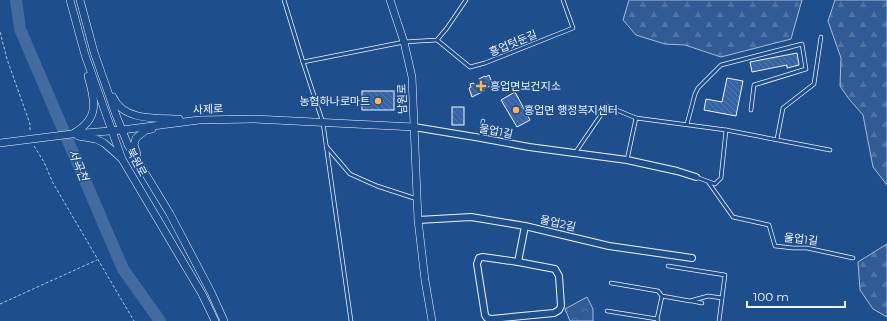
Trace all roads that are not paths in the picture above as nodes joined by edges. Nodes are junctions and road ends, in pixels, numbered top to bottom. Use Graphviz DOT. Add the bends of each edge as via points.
graph roads {
  1 [pos="70,0"];
  2 [pos="80,0"];
  3 [pos="284,0"];
  4 [pos="390,0"];
  5 [pos="466,0"];
  6 [pos="563,0"];
  7 [pos="821,37"];
  8 [pos="437,40"];
  9 [pos="404,42"];
  10 [pos="94,52"];
  11 [pos="85,55"];
  12 [pos="303,62"];
  13 [pos="751,110"];
  14 [pos="636,118"];
  15 [pos="199,120"];
  16 [pos="483,120"];
  17 [pos="323,123"];
  18 [pos="687,124"];
  19 [pos="414,127"];
  20 [pos="111,130"];
  21 [pos="122,130"];
  22 [pos="726,130"];
  23 [pos="72,134"];
  24 [pos="481,138"];
  25 [pos="777,139"];
  26 [pos="0,143"];
  27 [pos="326,146"];
  28 [pos="830,150"];
  29 [pos="575,153"];
  30 [pos="122,159"];
  31 [pos="627,160"];
  32 [pos="696,177"];
  33 [pos="709,182"];
  34 [pos="151,184"];
  35 [pos="417,200"];
  36 [pos="418,220"];
  37 [pos="525,226"];
  38 [pos="692,258"];
  39 [pos="853,258"];
  40 [pos="518,262"];
  41 [pos="668,266"];
  42 [pos="611,283"];
  43 [pos="662,296"];
  44 [pos="722,298"];
  45 [pos="690,301"];
  46 [pos="702,303"];
  47 [pos="607,312"];
  48 [pos="534,318"];
  49 [pos="658,320"];
  50 [pos="215,321"];
  51 [pos="224,321"];
  52 [pos="351,321"];
  53 [pos="432,321"];
  54 [pos="719,321"];
  1 -- 11 [label="street, 북원로"];
  2 -- 10 [label="street, 북원로"];
  3 -- 12 [label="lane"];
  4 -- 9 [label="street, 남원로"];
  5 -- 8 [label="lane"];
  6 -- 8 [label="lane, 흥업텃둔길" via="573,28 485,63 470,67"];
  7 -- 25 [label="lane" via="814,84 783,108"];
  8 -- 9 [label="lane"];
  9 -- 12 [label="lane"];
  9 -- 19 [label="street, 남원로" via="412,77"];
  10 -- 15 [label="street" via="115,102 128,113 141,117"];
  10 -- 21 [label="street, 북원로"];
  11 -- 20 [label="street, 북원로"];
  11 -- 23 [label="street" via="94,108 83,126"];
  12 -- 17 [label="lane"];
  13 -- 18 [label="lane" via="754,85 806,69 802,44 721,65 698,88"];
  14 -- 18 [label="lane"];
  14 -- 29 [label="lane" via="607,106"];
  14 -- 31 [label="lane"];
  15 -- 17 [label="street, 사제로" via="254,119"];
  15 -- 21 [label="street, 사제로"];
  15 -- 34 [label="street" via="146,130 136,138 135,152"];
  16 -- 24 [label="lane"];
  17 -- 19 [label="street, 사제로"];
  17 -- 27 [label="lane"];
  18 -- 22 [label="lane"];
  19 -- 24 [label="street, 울업1길"];
  19 -- 35 [label="street, 남원로"];
  20 -- 21 [label="street, 사제로"];
  20 -- 23 [label="street, 사제로"];
  20 -- 30 [label="street, 북원로"];
  21 -- 34 [label="street, 북원로"];
  22 -- 25 [label="lane"];
  22 -- 33 [label="lane" via="721,178 715,184"];
  23 -- 26 [label="street, 사제로"];
  23 -- 30 [label="street" via="96,139"];
  24 -- 29 [label="street, 울업1길"];
  25 -- 28 [label="lane"];
  27 -- 35 [label="lane" via="350,174"];
  27 -- 52 [label="lane"];
  29 -- 31 [label="street, 울업1길"];
  30 -- 50 [label="street, 북원로" via="202,294"];
  31 -- 32 [label="street, 울업1길"];
  32 -- 33 [label="lane, 울업1길"];
  33 -- 39 [label="lane, 울업1길" via="733,216 769,225 775,246 808,248"];
  34 -- 51 [label="street, 북원로" via="170,214"];
  35 -- 36 [label="street, 남원로"];
  36 -- 37 [label="street, 울업2길" via="471,217"];
  36 -- 53 [label="street, 남원로"];
  37 -- 38 [label="street, 울업2길" via="609,246"];
  37 -- 40 [label="street"];
  40 -- 48 [label="street" via="555,269 559,276 559,310"];
  40 -- 48 [label="street" via="479,258 477,264 485,315 491,319"];
  41 -- 44 [label="lane" via="725,275"];
  42 -- 43 [label="lane" via="658,291"];
  43 -- 45 [label="lane"];
  43 -- 49 [label="lane"];
  44 -- 45 [label="lane" via="708,296"];
  44 -- 54 [label="lane"];
  45 -- 46 [label="lane"];
  47 -- 49 [label="lane"];
}
